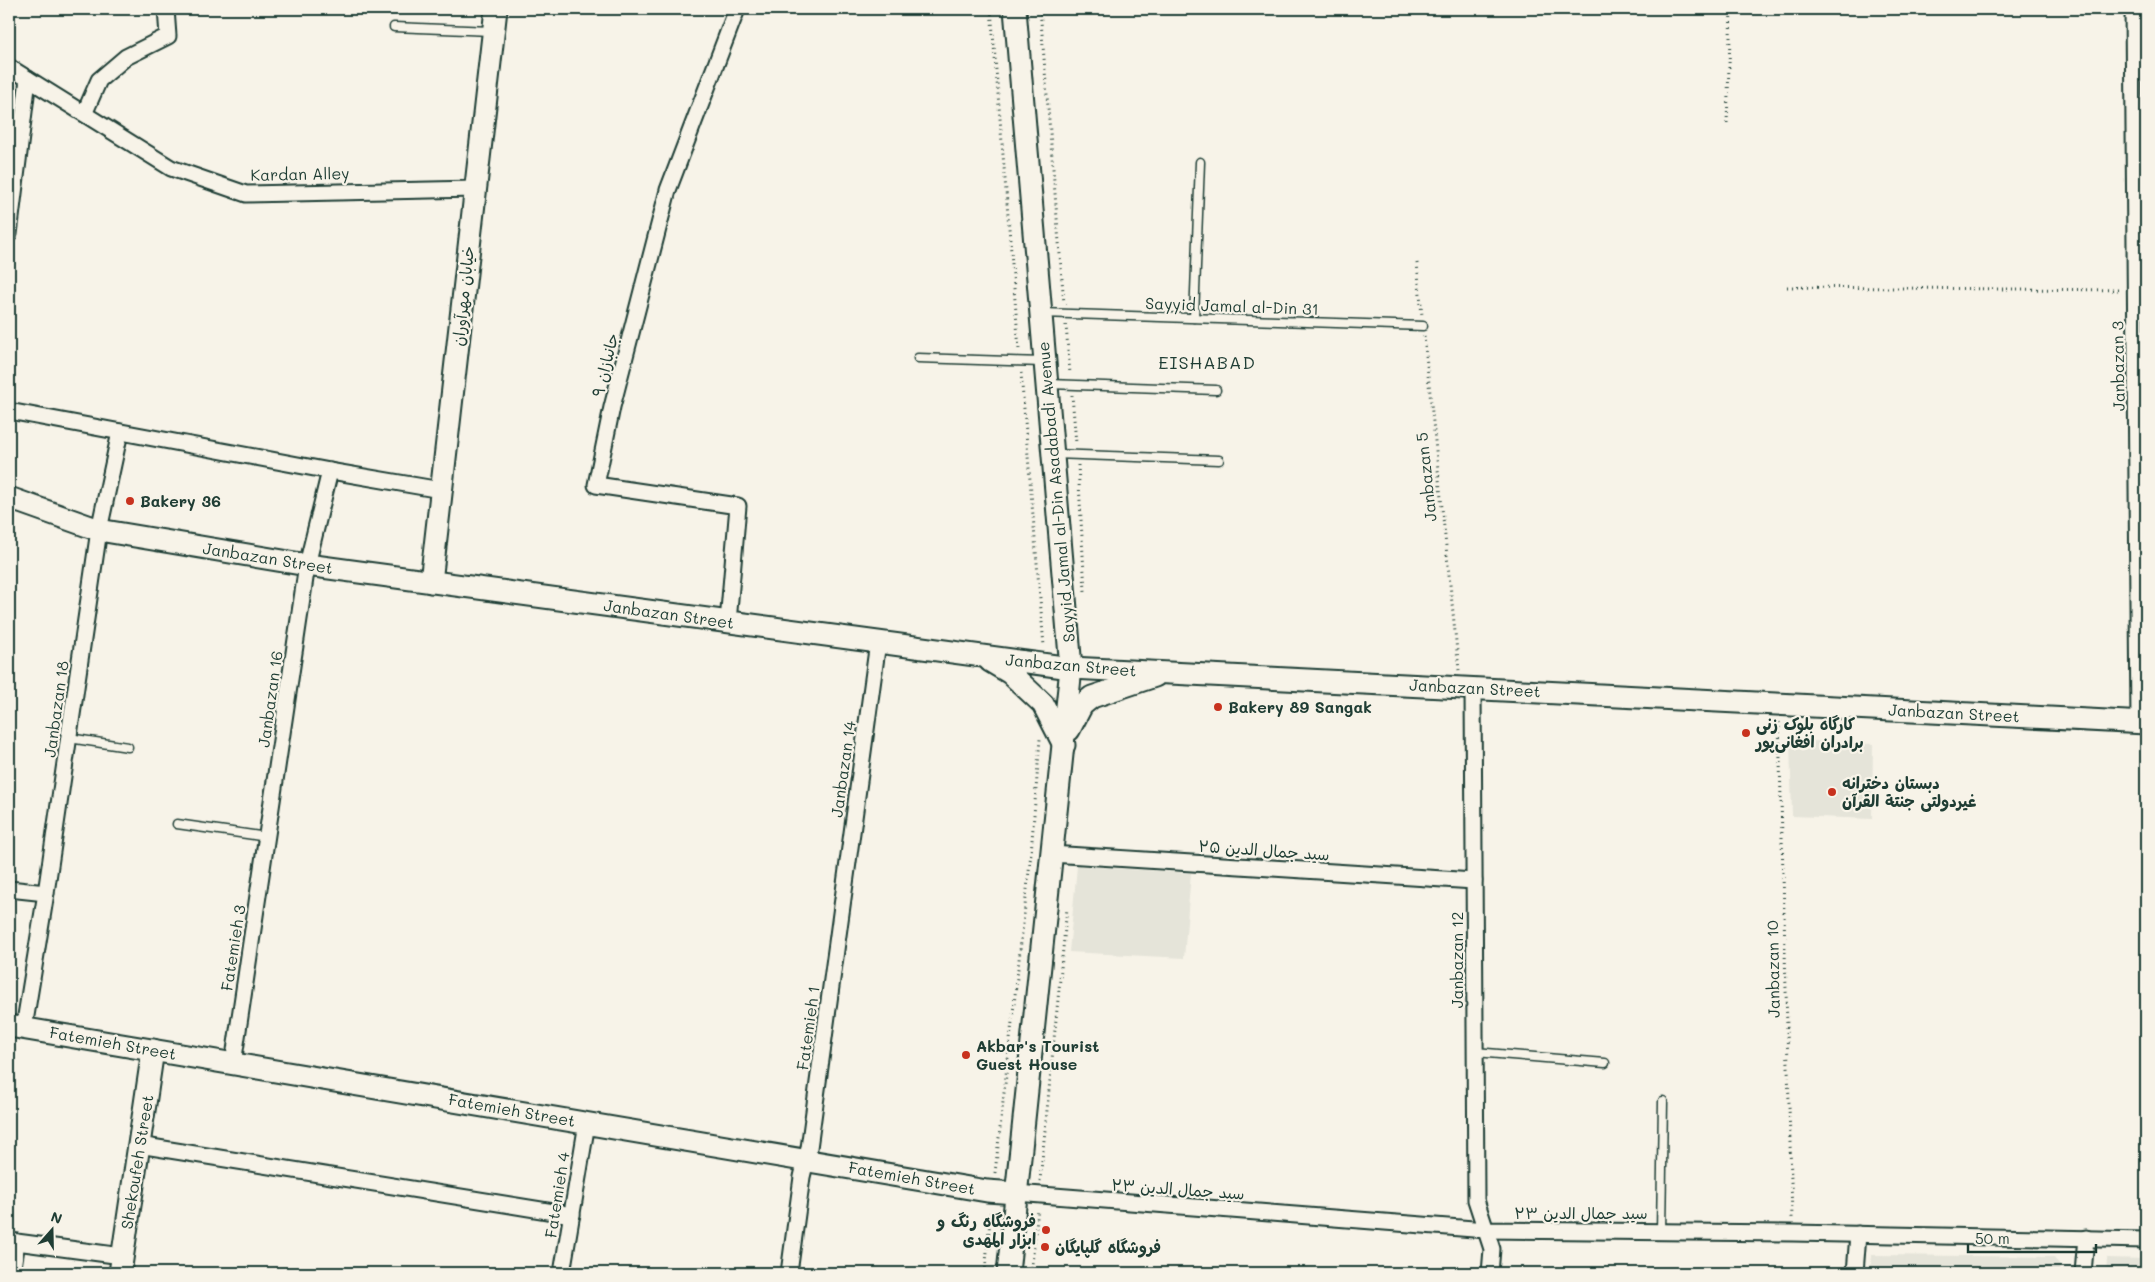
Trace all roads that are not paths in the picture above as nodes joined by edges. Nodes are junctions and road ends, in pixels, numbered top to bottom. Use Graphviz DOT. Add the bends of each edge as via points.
graph roads {
  1 [pos="166,9"];
  2 [pos="496,9"];
  3 [pos="737,9"];
  4 [pos="1015,9"];
  5 [pos="2133,9"];
  6 [pos="394,27"];
  7 [pos="493,31"];
  8 [pos="2140,58"];
  9 [pos="9,66"];
  10 [pos="28,79"];
  11 [pos="85,112"];
  12 [pos="2140,160"];
  13 [pos="1200,162"];
  14 [pos="475,189"];
  15 [pos="9,234"];
  16 [pos="1040,313"];
  17 [pos="1194,318"];
  18 [pos="1423,326"];
  19 [pos="918,358"];
  20 [pos="1045,362"];
  21 [pos="1046,384"];
  22 [pos="1216,390"];
  23 [pos="9,411"];
  24 [pos="120,432"];
  25 [pos="1052,454"];
  26 [pos="1219,460"];
  27 [pos="330,471"];
  28 [pos="441,490"];
  29 [pos="9,498"];
  30 [pos="99,530"];
  31 [pos="2142,549"];
  32 [pos="308,566"];
  33 [pos="431,582"];
  34 [pos="728,622"];
  35 [pos="878,642"];
  36 [pos="981,656"];
  37 [pos="1071,668"];
  38 [pos="1166,672"];
  39 [pos="1467,688"];
  40 [pos="2143,722"];
  41 [pos="69,738"];
  42 [pos="1064,745"];
  43 [pos="128,747"];
  44 [pos="177,824"];
  45 [pos="267,837"];
  46 [pos="1051,854"];
  47 [pos="1474,881"];
  48 [pos="9,889"];
  49 [pos="46,893"];
  50 [pos="843,901"];
  51 [pos="16,1027"];
  52 [pos="153,1050"];
  53 [pos="1475,1052"];
  54 [pos="1605,1063"];
  55 [pos="233,1064"];
  56 [pos="1663,1101"];
  57 [pos="587,1123"];
  58 [pos="139,1145"];
  59 [pos="806,1160"];
  60 [pos="1016,1194"];
  61 [pos="572,1215"];
  62 [pos="1486,1230"];
  63 [pos="1661,1232"];
  64 [pos="1858,1234"];
  65 [pos="2086,1238"];
  66 [pos="2146,1240"];
  67 [pos="13,1241"];
  68 [pos="121,1265"];
  69 [pos="12,1273"];
  70 [pos="562,1273"];
  71 [pos="789,1273"];
  72 [pos="1008,1273"];
  73 [pos="1490,1273"];
  74 [pos="1855,1273"];
  75 [pos="2082,1273"];
  1 -- 11 [label="street" via="168,36 126,57 99,80"];
  2 -- 7 [label="main road, خیابان مهرآوران"];
  3 -- 34 [label="street, جانبازان ۹" via="668,190 612,407 596,485 738,506"];
  4 -- 16 [label="main road, Sayyid Jamal al-Din Asadabadi Avenue"];
  5 -- 8 [label="street, Janbazan 3"];
  6 -- 7 [label="lane"];
  7 -- 14 [label="main road, خیابان مهرآوران"];
  8 -- 12 [label="street, Janbazan 3"];
  9 -- 10 [label="street, Kardan Alley"];
  10 -- 11 [label="street, Kardan Alley"];
  10 -- 15 [label="street"];
  11 -- 14 [label="street, Kardan Alley" via="171,168 246,194"];
  12 -- 31 [label="street, Janbazan 3" via="2135,290"];
  13 -- 17 [label="lane"];
  14 -- 28 [label="main road, خیابان مهرآوران"];
  16 -- 17 [label="lane, Sayyid Jamal al-Din 31"];
  16 -- 20 [label="main road, Sayyid Jamal al-Din Asadabadi Avenue"];
  17 -- 18 [label="lane, Sayyid Jamal al-Din 31"];
  19 -- 20 [label="lane"];
  20 -- 21 [label="main road, Sayyid Jamal al-Din Asadabadi Avenue"];
  21 -- 22 [label="lane"];
  21 -- 25 [label="main road, Sayyid Jamal al-Din Asadabadi Avenue"];
  23 -- 24 [label="street"];
  24 -- 27 [label="street"];
  24 -- 30 [label="street, Janbazan 18"];
  25 -- 26 [label="lane"];
  25 -- 37 [label="main road, Sayyid Jamal al-Din Asadabadi Avenue"];
  27 -- 28 [label="street"];
  27 -- 32 [label="street, Janbazan 16"];
  28 -- 33 [label="main road, خیابان مهرآوران"];
  29 -- 30 [label="main road, Janbazan Street"];
  30 -- 32 [label="main road, Janbazan Street"];
  30 -- 41 [label="street, Janbazan 18"];
  31 -- 40 [label="street, Janbazan 3"];
  32 -- 33 [label="main road, Janbazan Street"];
  32 -- 45 [label="street, Janbazan 16"];
  33 -- 34 [label="main road, Janbazan Street"];
  34 -- 35 [label="main road, Janbazan Street"];
  35 -- 36 [label="main road, Janbazan Street"];
  35 -- 50 [label="street, Janbazan 14"];
  36 -- 37 [label="main road, Janbazan Street"];
  36 -- 42 [label="main road" via="1010,672 1043,704"];
  37 -- 38 [label="main road, Janbazan Street"];
  37 -- 42 [label="main road, Sayyid Jamal al-Din Asadabadi Avenue"];
  38 -- 39 [label="main road, Janbazan Street"];
  38 -- 42 [label="main road" via="1092,697 1082,705 1073,720"];
  39 -- 40 [label="main road, Janbazan Street"];
  39 -- 47 [label="street, Janbazan 12"];
  41 -- 43 [label="lane"];
  41 -- 49 [label="street, Janbazan 18"];
  42 -- 46 [label="main road, Sayyid Jamal al-Din Asadabadi Avenue"];
  44 -- 45 [label="lane"];
  45 -- 55 [label="street, Fatemieh 3"];
  46 -- 47 [label="street, سید جمال الدین ۲۵"];
  46 -- 60 [label="main road, Sayyid Jamal al-Din Asadabadi Avenue"];
  47 -- 53 [label="street, Janbazan 12"];
  48 -- 49 [label="street"];
  49 -- 51 [label="street, Janbazan 18"];
  50 -- 59 [label="street, Fatemieh 1"];
  51 -- 52 [label="main road, Fatemieh Street"];
  52 -- 55 [label="main road, Fatemieh Street"];
  52 -- 58 [label="main road, Shekoufeh Street"];
  53 -- 54 [label="lane"];
  53 -- 62 [label="street, Janbazan 12" via="1476,1200"];
  55 -- 57 [label="main road, Fatemieh Street"];
  56 -- 63 [label="lane"];
  57 -- 59 [label="main road, Fatemieh Street"];
  57 -- 61 [label="street, Fatemieh 4"];
  58 -- 61 [label="street"];
  58 -- 68 [label="main road, Shekoufeh Street"];
  59 -- 60 [label="main road, Fatemieh Street"];
  59 -- 71 [label="street, Fatemieh 1"];
  60 -- 62 [label="street, سید جمال الدین ۲۳"];
  60 -- 72 [label="main road, Sayyid Jamal al-Din Asadabadi Avenue"];
  61 -- 70 [label="street, Fatemieh 4"];
  62 -- 63 [label="street, سید جمال الدین ۲۳"];
  62 -- 73 [label="street, Janbazan 12" via="1492,1249"];
  63 -- 64 [label="street, سید جمال الدین ۲۳"];
  64 -- 65 [label="street, سید جمال الدین ۲۳"];
  64 -- 74 [label="street"];
  65 -- 66 [label="street, سید جمال الدین ۲۳"];
  65 -- 75 [label="street"];
  67 -- 68 [label="street"];
  67 -- 69 [label="street"];
}
